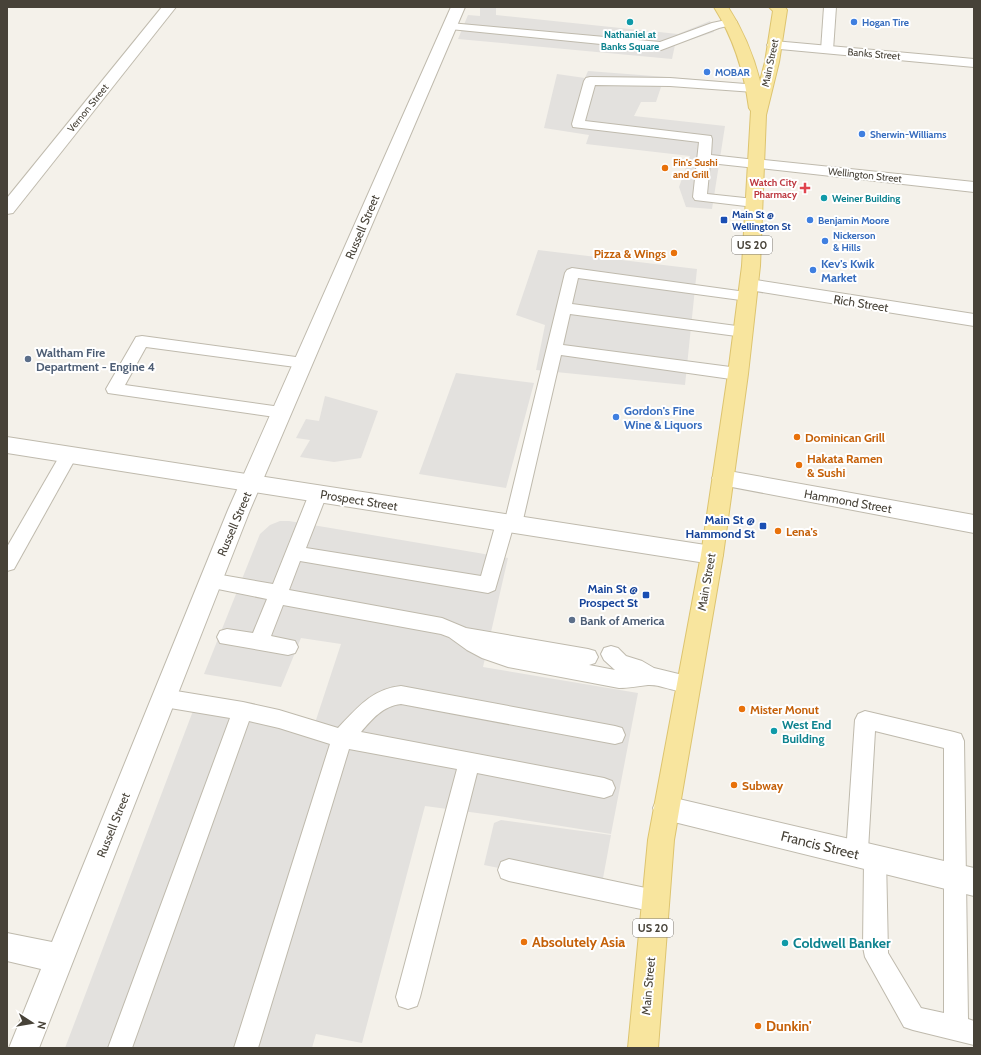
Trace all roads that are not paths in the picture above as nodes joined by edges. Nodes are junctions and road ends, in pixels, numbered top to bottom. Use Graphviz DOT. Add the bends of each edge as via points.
graph roads {
  1 [pos="169,7"];
  2 [pos="721,7"];
  3 [pos="830,7"];
  4 [pos="778,8"];
  5 [pos="454,16"];
  6 [pos="731,22"];
  7 [pos="774,45"];
  8 [pos="827,50"];
  9 [pos="974,63"];
  10 [pos="754,88"];
  11 [pos="758,115"];
  12 [pos="704,158"];
  13 [pos="756,164"];
  14 [pos="974,187"];
  15 [pos="754,203"];
  16 [pos="7,209"];
  17 [pos="748,290"];
  18 [pos="563,308"];
  19 [pos="974,320"];
  20 [pos="744,332"];
  21 [pos="555,349"];
  22 [pos="303,363"];
  23 [pos="738,374"];
  24 [pos="282,412"];
  25 [pos="7,445"];
  26 [pos="69,454"];
  27 [pos="723,478"];
  28 [pos="251,483"];
  29 [pos="318,494"];
  30 [pos="509,524"];
  31 [pos="974,524"];
  32 [pos="295,553"];
  33 [pos="712,555"];
  34 [pos="7,564"];
  35 [pos="210,581"];
  36 [pos="278,594"];
  37 [pos="462,634"];
  38 [pos="227,637"];
  39 [pos="259,642"];
  40 [pos="288,647"];
  41 [pos="611,654"];
  42 [pos="588,657"];
  43 [pos="649,676"];
  44 [pos="688,684"];
  45 [pos="164,698"];
  46 [pos="243,711"];
  47 [pos="615,735"];
  48 [pos="342,738"];
  49 [pos="469,763"];
  50 [pos="604,788"];
  51 [pos="666,808"];
  52 [pos="866,856"];
  53 [pos="509,870"];
  54 [pos="964,879"];
  55 [pos="655,901"];
  56 [pos="7,947"];
  57 [pos="60,958"];
  58 [pos="408,997"];
  59 [pos="965,1030"];
  60 [pos="24,1048"];
  61 [pos="120,1048"];
  62 [pos="246,1048"];
  63 [pos="643,1048"];
  1 -- 16 [label="street, Vernon Street"];
  2 -- 6 [label="main road, US 20"];
  3 -- 8 [label="lane"];
  4 -- 7 [label="main road, Main Street / US 20"];
  5 -- 6 [label="lane" via="661,46 716,25"];
  5 -- 22 [label="street, Russell Street"];
  6 -- 10 [label="main road, Main Street / US 20" via="744,53"];
  7 -- 8 [label="street, Banks Street"];
  7 -- 11 [label="main road, Main Street / US 20"];
  8 -- 9 [label="street, Banks Street"];
  10 -- 11 [label="main road, Main Street / US 20"];
  10 -- 12 [label="lane" via="670,82 590,81 578,124 706,139"];
  11 -- 13 [label="main road, Main Street / US 20"];
  12 -- 13 [label="lane"];
  12 -- 15 [label="lane" via="700,197"];
  13 -- 14 [label="street, Wellington Street"];
  13 -- 15 [label="main road, Main Street / US 20"];
  15 -- 17 [label="main road, Main Street / US 20"];
  17 -- 18 [label="lane" via="572,274"];
  17 -- 19 [label="street, Rich Street"];
  17 -- 20 [label="main road, Main Street / US 20"];
  18 -- 20 [label="lane"];
  18 -- 21 [label="lane"];
  20 -- 23 [label="main road, Main Street / US 20"];
  21 -- 23 [label="lane"];
  21 -- 30 [label="lane"];
  22 -- 24 [label="street, Russell Street"];
  22 -- 24 [label="lane" via="142,341 114,389"];
  23 -- 27 [label="main road, Main Street / US 20"];
  24 -- 28 [label="street, Russell Street"];
  25 -- 26 [label="street, Prospect Street"];
  26 -- 28 [label="street, Prospect Street"];
  26 -- 34 [label="lane"];
  27 -- 31 [label="street, Hammond Street"];
  27 -- 33 [label="main road, Main Street / US 20"];
  28 -- 29 [label="street, Prospect Street"];
  28 -- 35 [label="street, Russell Street"];
  29 -- 30 [label="street, Prospect Street"];
  29 -- 32 [label="lane"];
  30 -- 32 [label="lane" via="488,585"];
  30 -- 33 [label="street, Prospect Street"];
  32 -- 36 [label="lane"];
  33 -- 44 [label="main road, Main Street / US 20"];
  35 -- 36 [label="lane"];
  35 -- 45 [label="street, Russell Street"];
  36 -- 37 [label="lane" via="442,626"];
  36 -- 39 [label="lane"];
  37 -- 42 [label="lane"];
  37 -- 43 [label="lane" via="482,648 508,659 619,679"];
  38 -- 39 [label="lane"];
  39 -- 40 [label="lane"];
  41 -- 43 [label="lane" via="620,663 635,667"];
  43 -- 44 [label="lane"];
  44 -- 51 [label="main road, Main Street / US 20"];
  45 -- 46 [label="lane"];
  45 -- 57 [label="street, Russell Street"];
  46 -- 48 [label="lane"];
  46 -- 61 [label="lane"];
  47 -- 48 [label="lane" via="393,695 377,702"];
  48 -- 49 [label="lane"];
  48 -- 62 [label="lane"];
  49 -- 50 [label="lane"];
  49 -- 58 [label="lane"];
  51 -- 52 [label="street, Francis Street"];
  51 -- 55 [label="main road, Main Street / US 20"];
  52 -- 54 [label="street, Francis Street"];
  52 -- 54 [label="lane" via="865,720 954,741"];
  52 -- 59 [label="lane" via="877,957 914,1018"];
  53 -- 55 [label="lane"];
  54 -- 59 [label="lane"];
  55 -- 63 [label="main road, Main Street / US 20"];
  56 -- 57 [label="street"];
  57 -- 60 [label="street, Russell Street"];
}
